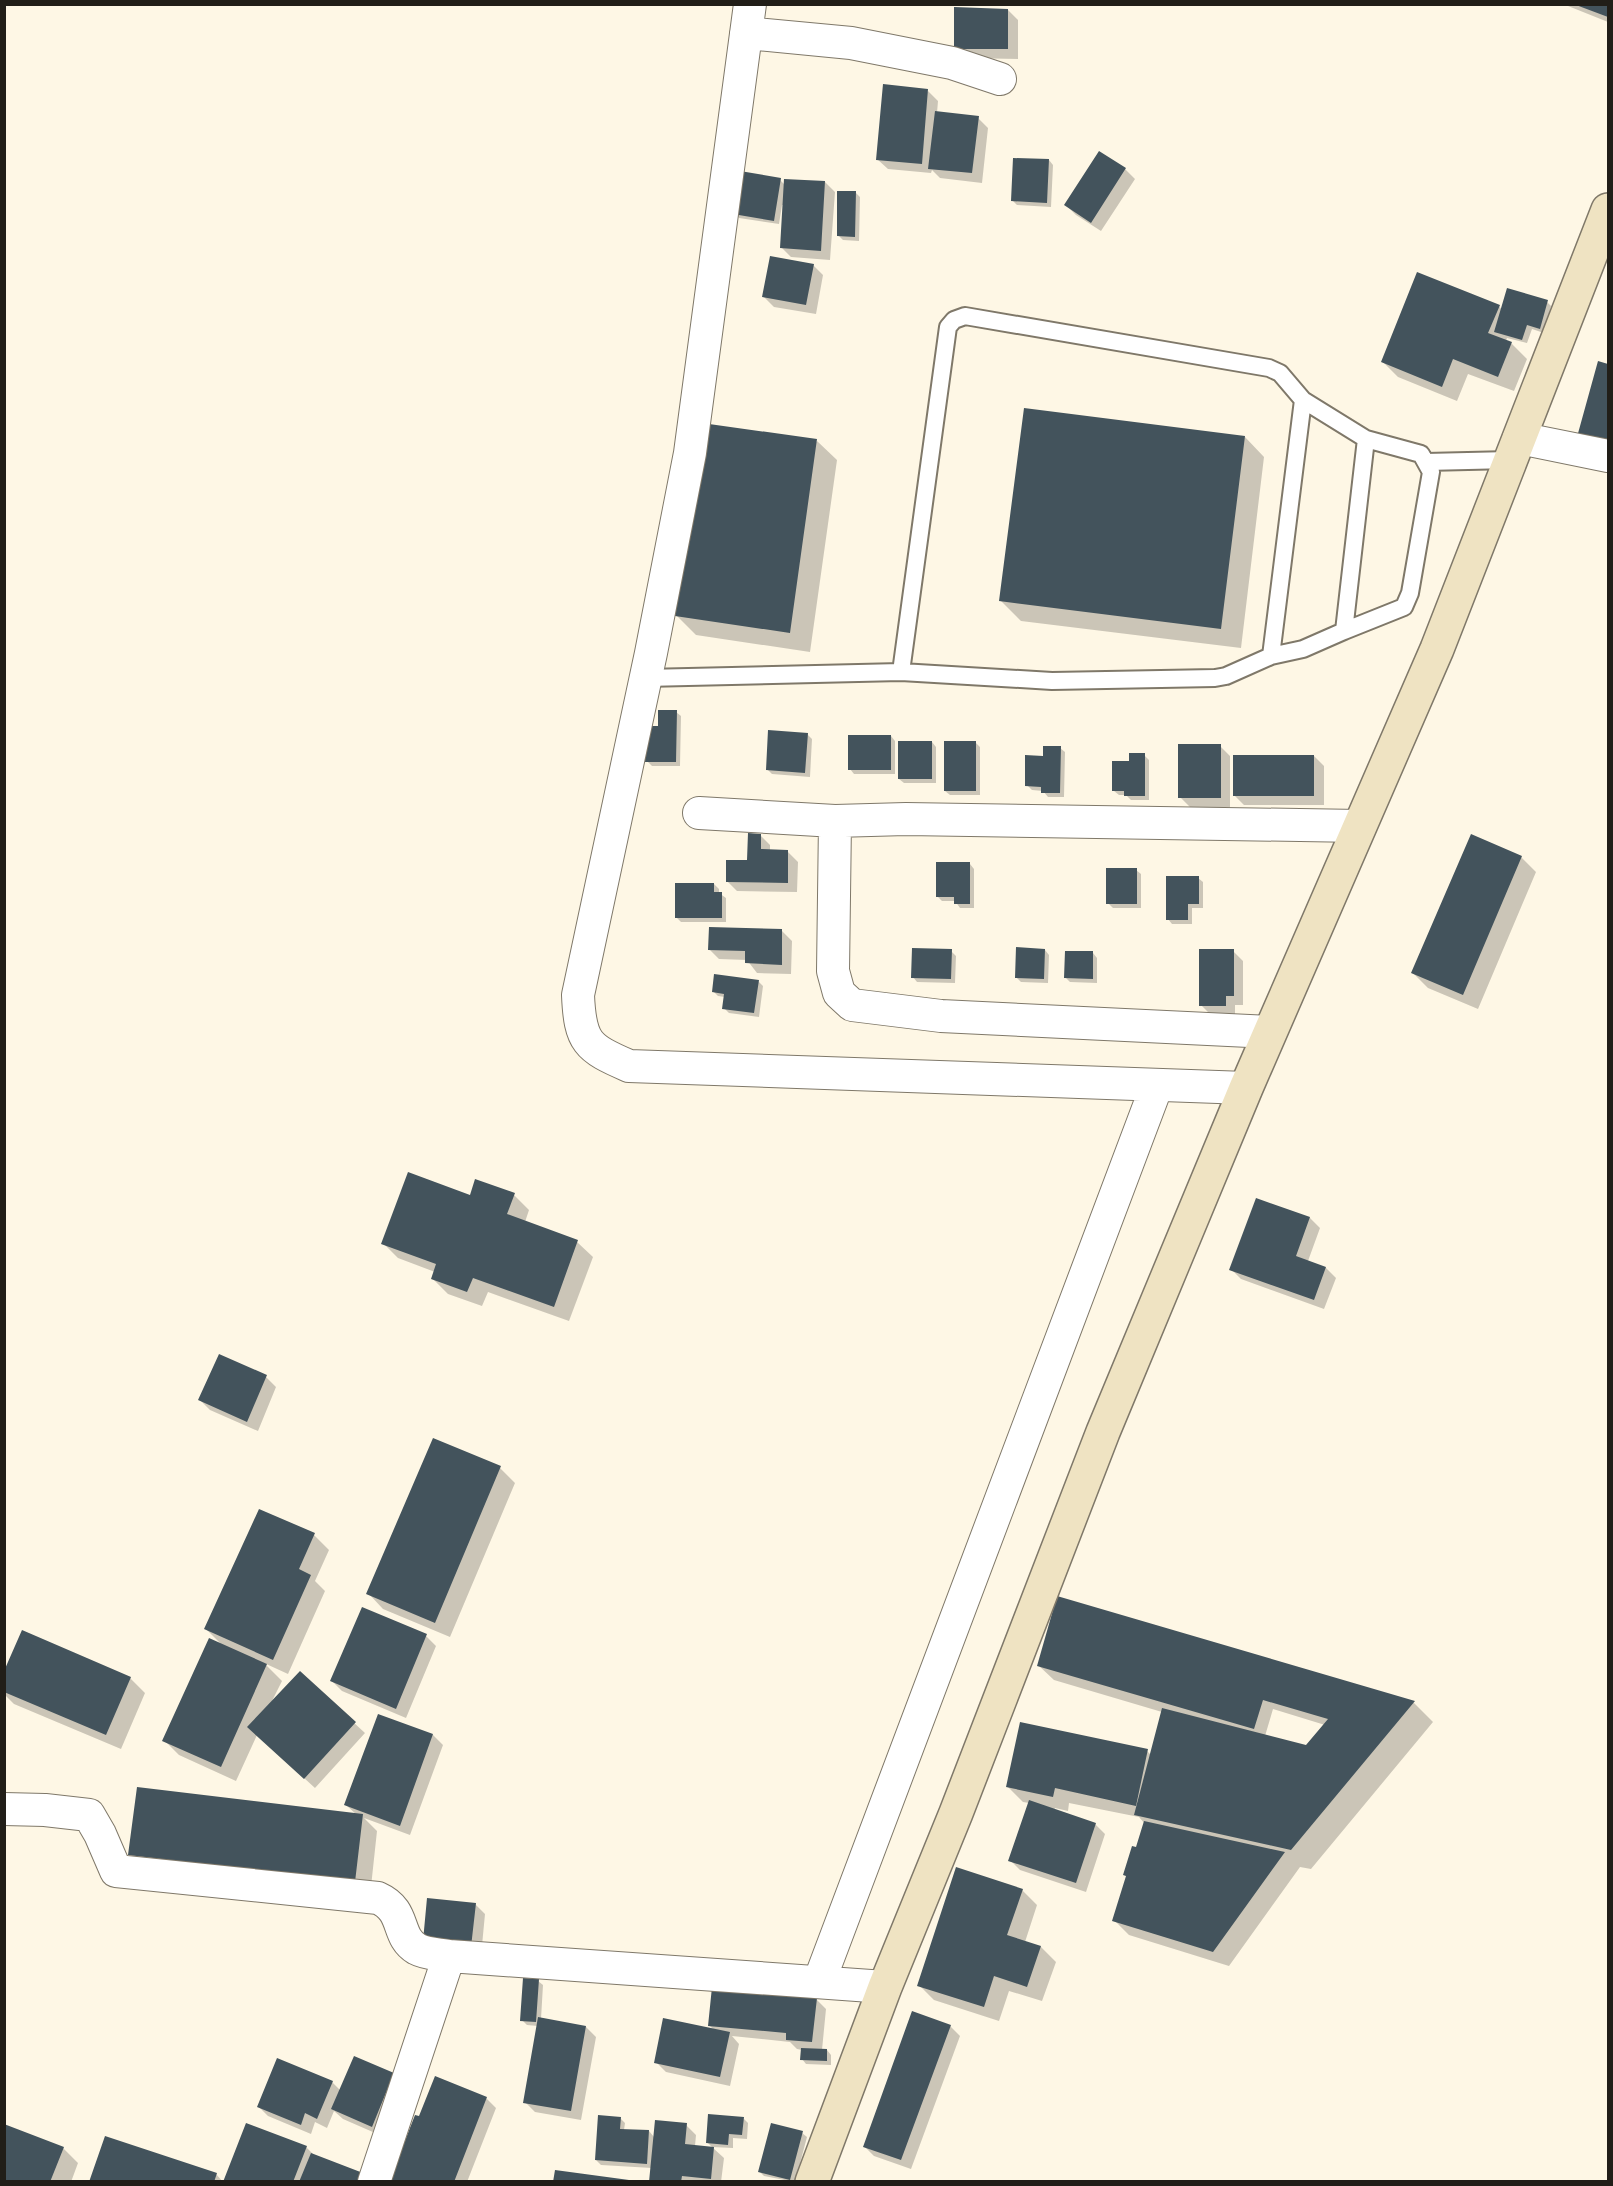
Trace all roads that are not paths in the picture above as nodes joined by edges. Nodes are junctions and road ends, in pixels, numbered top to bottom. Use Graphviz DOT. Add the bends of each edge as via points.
graph roads {
  1 [pos="748,19"];
  2 [pos="1000,79"];
  3 [pos="1608,210"];
  4 [pos="1303,400"];
  5 [pos="1366,439"];
  6 [pos="1515,449"];
  7 [pos="1608,456"];
  8 [pos="1426,462"];
  9 [pos="1344,631"];
  10 [pos="1270,656"];
  11 [pos="900,672"];
  12 [pos="645,678"];
  13 [pos="699,813"];
  14 [pos="835,821"];
  15 [pos="1360,826"];
  16 [pos="1270,1032"];
  17 [pos="1157,1085"];
  18 [pos="1246,1088"];
  19 [pos="4,1809"];
  20 [pos="449,1956"];
  21 [pos="819,1982"];
  22 [pos="885,1987"];
  23 [pos="374,2181"];
  24 [pos="812,2181"];
  1 -- 2 [label="street" via="952,63"];
  1 -- 12 [label="street" via="690,453"];
  3 -- 6 [label="street"];
  4 -- 5 [label="lane"];
  4 -- 10 [label="lane"];
  4 -- 11 [label="lane" via="1280,373 1269,368 965,316 954,320 948,327"];
  5 -- 8 [label="lane" via="1421,454"];
  5 -- 9 [label="lane"];
  6 -- 7 [label="street"];
  6 -- 8 [label="lane"];
  6 -- 15 [label="street" via="1437,649"];
  8 -- 9 [label="lane" via="1431,472 1410,593 1404,607"];
  9 -- 10 [label="lane" via="1303,649"];
  10 -- 11 [label="lane" via="1215,678 1052,681"];
  11 -- 12 [label="lane"];
  12 -- 17 [label="street" via="578,995 582,1029 600,1054 629,1066"];
  13 -- 14 [label="street"];
  14 -- 15 [label="street"];
  14 -- 16 [label="street" via="833,971 839,993 852,1005 941,1016"];
  15 -- 16 [label="street"];
  16 -- 18 [label="street"];
  17 -- 18 [label="street"];
  17 -- 21 [label="street"];
  18 -- 22 [label="street" via="1103,1432"];
  19 -- 20 [label="street" via="89,1815 116,1871 378,1898 394,1908 414,1947"];
  20 -- 21 [label="street"];
  20 -- 23 [label="street"];
  21 -- 22 [label="street"];
  22 -- 24 [label="street"];
}
